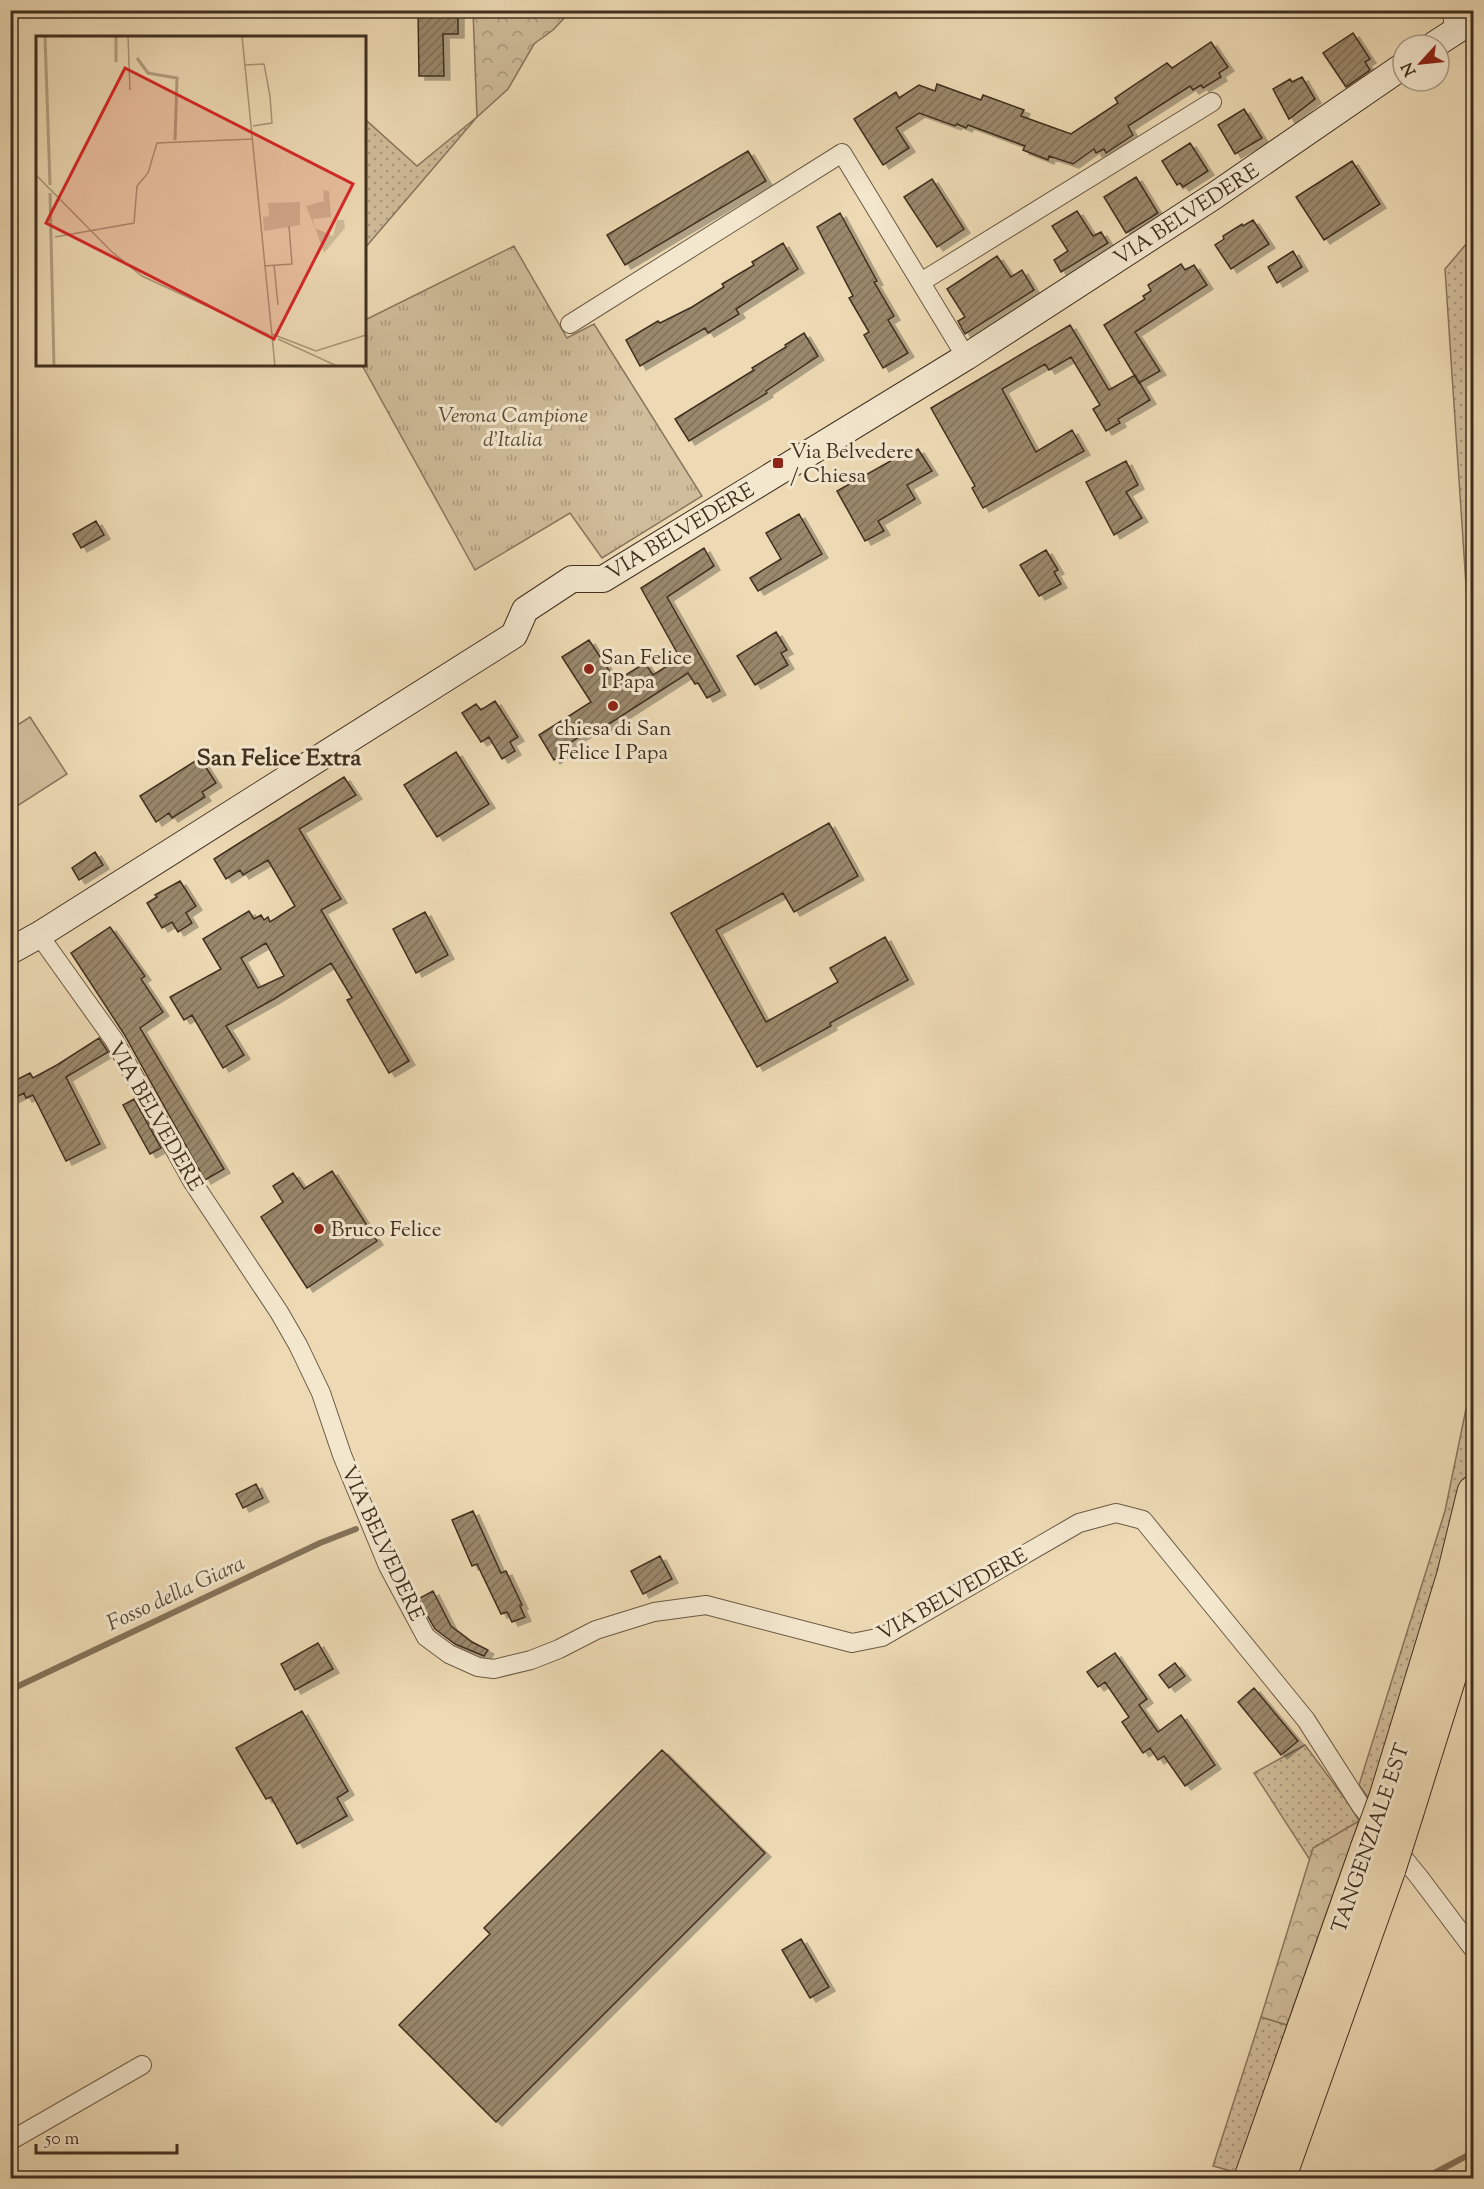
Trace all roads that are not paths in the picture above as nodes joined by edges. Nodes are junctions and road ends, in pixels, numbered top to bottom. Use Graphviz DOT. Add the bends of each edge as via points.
graph roads {
  1 [pos="1391,74"];
  2 [pos="1212,102"];
  3 [pos="921,282"];
  4 [pos="570,324"];
  5 [pos="966,357"];
  6 [pos="39,935"];
  7 [pos="10,951"];
  8 [pos="1473,1492"];
  9 [pos="1473,1598"];
  10 [pos="1396,1804"];
  11 [pos="1378,1859"];
  12 [pos="1473,1950"];
  13 [pos="142,2065"];
  14 [pos="10,2141"];
  15 [pos="1262,2174"];
  1 -- 5 [label="street, VIA BELVEDERE" via="1214,196"];
  2 -- 3 [label="street"];
  3 -- 4 [label="street" via="842,153"];
  3 -- 5 [label="street"];
  5 -- 6 [label="street, VIA BELVEDERE" via="603,579 572,579 525,610 514,635"];
  6 -- 7 [label="street, VIA BELVEDERE"];
  6 -- 12 [label="street, VIA BELVEDERE" via="114,1040 192,1181 298,1345 321,1393 388,1566 426,1637 449,1654 478,1667 516,1665 559,1649 596,1629 654,1612 706,1605 852,1643 882,1637 1079,1523 1116,1513 1143,1520 1306,1720 1361,1806"];
  8 -- 10 [label="highway, TANGENZIALE EST"];
  9 -- 10 [label="highway, TANGENZIALE EST"];
  10 -- 11 [label="highway, TANGENZIALE EST, bridge"];
  11 -- 15 [label="highway, TANGENZIALE EST"];
  11 -- 15 [label="highway, TANGENZIALE EST" via="1290,2146"];
  13 -- 14 [label="street"];
}
